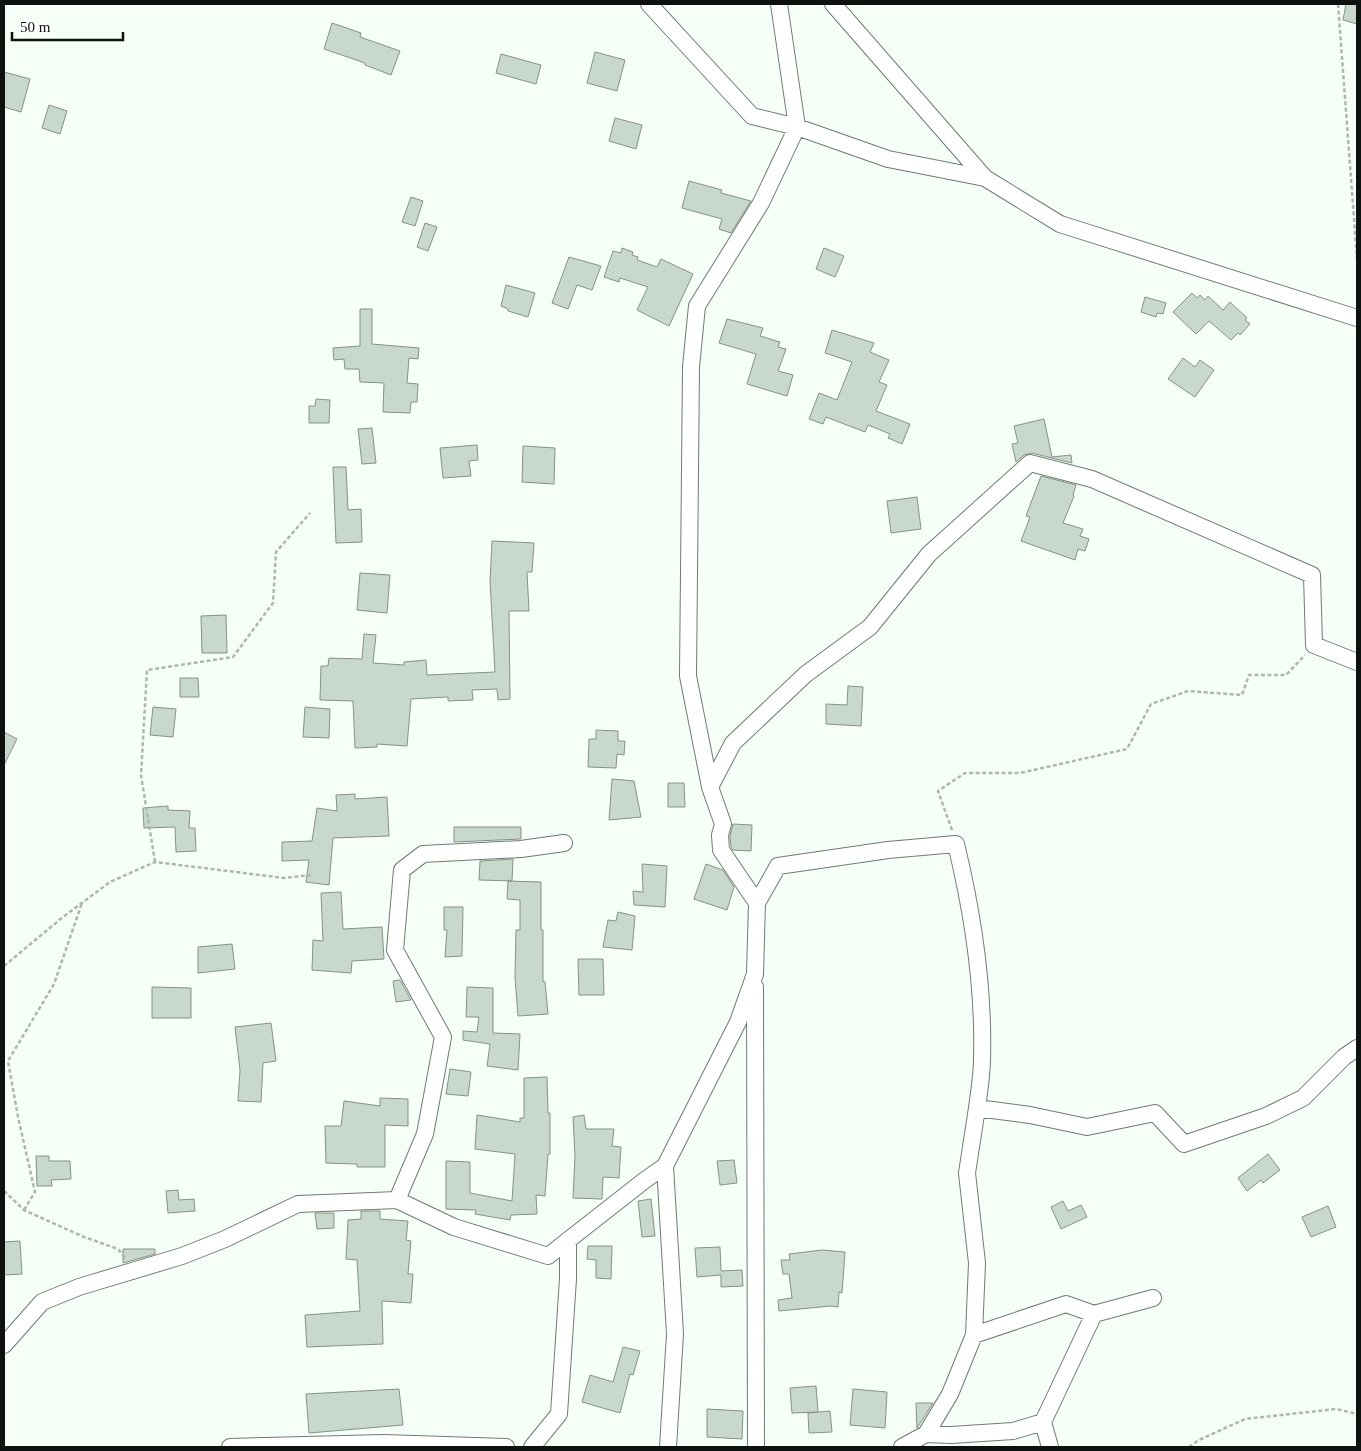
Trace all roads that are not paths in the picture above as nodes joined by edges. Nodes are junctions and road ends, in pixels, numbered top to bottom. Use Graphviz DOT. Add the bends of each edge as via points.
graph roads {
  1 [pos="649,4"];
  2 [pos="778,4"];
  3 [pos="833,4"];
  4 [pos="797,127"];
  5 [pos="985,178"];
  6 [pos="1357,318"];
  7 [pos="1357,662"];
  8 [pos="710,787"];
  9 [pos="564,843"];
  10 [pos="757,903"];
  11 [pos="755,974"];
  12 [pos="1357,1048"];
  13 [pos="977,1108"];
  14 [pos="664,1166"];
  15 [pos="398,1200"];
  16 [pos="568,1240"];
  17 [pos="1153,1298"];
  18 [pos="1094,1314"];
  19 [pos="974,1334"];
  20 [pos="4,1345"];
  21 [pos="1043,1422"];
  22 [pos="926,1434"];
  23 [pos="230,1447"];
  24 [pos="506,1447"];
  25 [pos="532,1447"];
  26 [pos="668,1447"];
  27 [pos="756,1447"];
  28 [pos="902,1447"];
  29 [pos="1050,1447"];
  1 -- 4 [label="street" via="752,116"];
  2 -- 4 [label="street"];
  3 -- 5 [label="street"];
  4 -- 5 [label="street" via="888,159"];
  4 -- 8 [label="street" via="761,204 697,306 692,367 688,676"];
  5 -- 6 [label="street" via="1060,224"];
  7 -- 8 [label="street" via="1314,645 1312,575 1092,479 1030,463 929,554 870,627 806,674 733,743"];
  8 -- 10 [label="street" via="723,824 720,835 722,850"];
  9 -- 15 [label="street" via="521,849 423,854 402,870 395,950 444,1037 425,1134"];
  10 -- 11 [label="street"];
  10 -- 13 [label="street" via="778,866 956,844 966,883 981,983 982,1060"];
  11 -- 14 [label="street" via="738,1022"];
  11 -- 27 [label="street"];
  12 -- 13 [label="street" via="1303,1098 1256,1120 1184,1144 1155,1113 1087,1127"];
  13 -- 19 [label="street" via="967,1173 977,1263"];
  14 -- 16 [label="street"];
  14 -- 26 [label="street" via="674,1334"];
  15 -- 16 [label="street" via="454,1227 548,1256"];
  15 -- 20 [label="street" via="298,1204 182,1256 79,1287 42,1302"];
  16 -- 25 [label="street" via="559,1414"];
  17 -- 18 [label="street"];
  18 -- 19 [label="street" via="1066,1304"];
  18 -- 21 [label="street"];
  19 -- 22 [label="street" via="950,1394"];
  21 -- 22 [label="street" via="1013,1431"];
  21 -- 29 [label="street"];
  22 -- 28 [label="street"];
  23 -- 24 [label="street" via="384,1444"];
}
